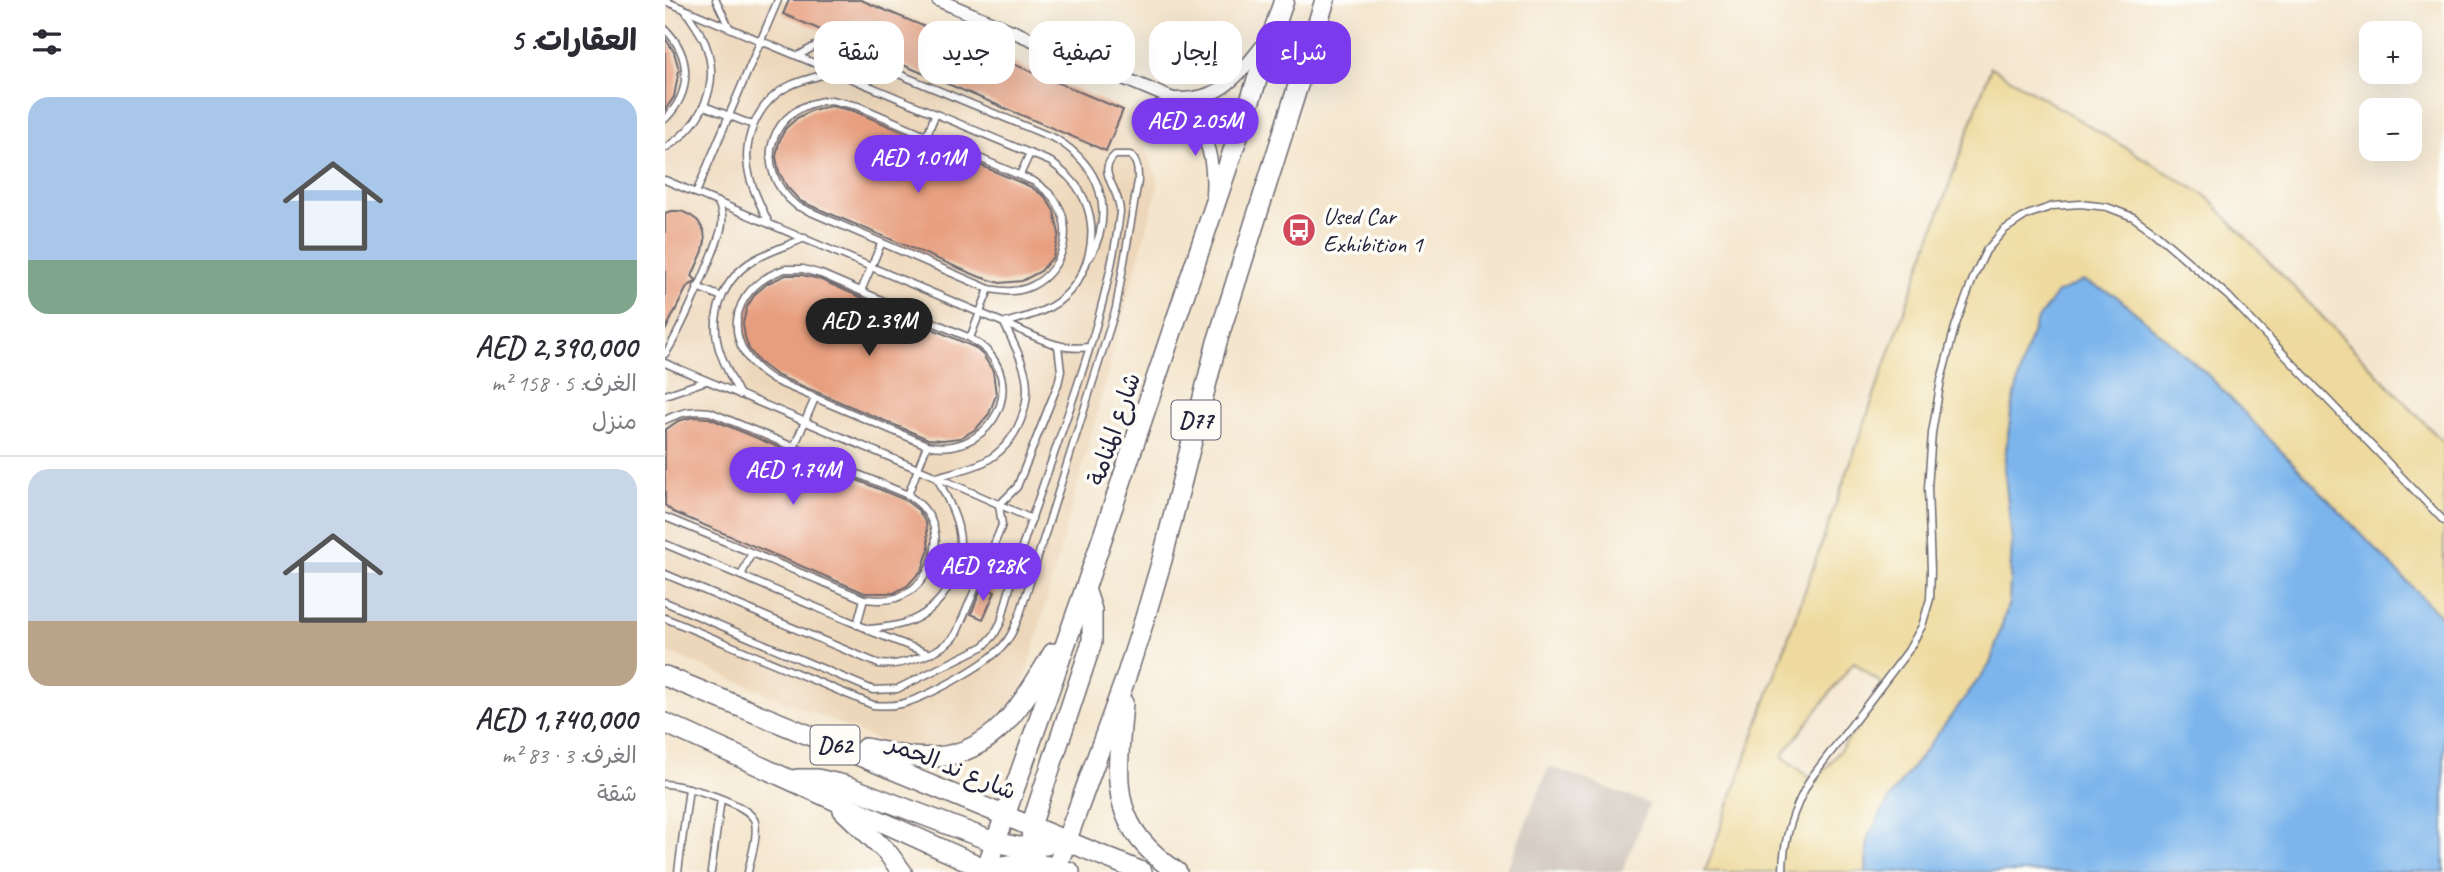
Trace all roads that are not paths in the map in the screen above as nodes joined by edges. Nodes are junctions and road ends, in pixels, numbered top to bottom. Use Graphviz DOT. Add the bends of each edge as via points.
graph roads {
  1 [pos="716,0"];
  2 [pos="778,0"];
  3 [pos="938,0"];
  4 [pos="1284,0"];
  5 [pos="1325,0"];
  6 [pos="665,1"];
  7 [pos="684,8"];
  8 [pos="1277,21"];
  9 [pos="729,27"];
  10 [pos="665,29"];
  11 [pos="760,41"];
  12 [pos="1256,55"];
  13 [pos="798,56"];
  14 [pos="814,63"];
  15 [pos="814,78"];
  16 [pos="1256,83"];
  17 [pos="861,84"];
  18 [pos="1173,99"];
  19 [pos="704,106"];
  20 [pos="935,115"];
  21 [pos="728,116"];
  22 [pos="665,118"];
  23 [pos="753,125"];
  24 [pos="927,135"];
  25 [pos="665,148"];
  26 [pos="1030,153"];
  27 [pos="1020,175"];
  28 [pos="665,180"];
  29 [pos="674,184"];
  30 [pos="665,188"];
  31 [pos="696,193"];
  32 [pos="718,202"];
  33 [pos="1210,216"];
  34 [pos="769,223"];
  35 [pos="805,239"];
  36 [pos="881,244"];
  37 [pos="1088,261"];
  38 [pos="871,267"];
  39 [pos="697,287"];
  40 [pos="989,289"];
  41 [pos="861,291"];
  42 [pos="722,297"];
  43 [pos="979,313"];
  44 [pos="1004,323"];
  45 [pos="970,338"];
  46 [pos="1058,346"];
  47 [pos="1088,346"];
  48 [pos="665,354"];
  49 [pos="665,363"];
  50 [pos="706,381"];
  51 [pos="665,395"];
  52 [pos="740,395"];
  53 [pos="815,398"];
  54 [pos="665,420"];
  55 [pos="804,422"];
  56 [pos="927,445"];
  57 [pos="794,447"];
  58 [pos="918,469"];
  59 [pos="937,477"];
  60 [pos="908,495"];
  61 [pos="999,505"];
  62 [pos="665,517"];
  63 [pos="1032,519"];
  64 [pos="2444,521"];
  65 [pos="665,544"];
  66 [pos="751,554"];
  67 [pos="931,566"];
  68 [pos="956,572"];
  69 [pos="665,574"];
  70 [pos="741,576"];
  71 [pos="1085,589"];
  72 [pos="864,599"];
  73 [pos="665,603"];
  74 [pos="665,618"];
  75 [pos="1074,620"];
  76 [pos="857,625"];
  77 [pos="868,629"];
  78 [pos="927,653"];
  79 [pos="665,676"];
  80 [pos="1125,680"];
  81 [pos="665,723"];
  82 [pos="821,740"];
  83 [pos="789,779"];
  84 [pos="665,784"];
  85 [pos="689,788"];
  86 [pos="829,798"];
  87 [pos="722,799"];
  88 [pos="1004,815"];
  89 [pos="1031,826"];
  90 [pos="1066,840"];
  91 [pos="995,842"];
  92 [pos="1038,864"];
  93 [pos="988,871"];
  94 [pos="1783,871"];
  95 [pos="678,872"];
  96 [pos="711,872"];
  97 [pos="748,872"];
  98 [pos="902,872"];
  99 [pos="1142,872"];
  100 [pos="1177,872"];
  1 -- 9 [label="lane"];
  2 -- 11 [label="lane"];
  3 -- 18 [label="street"];
  4 -- 8 [label="main road, شارع المنامة / D77"];
  5 -- 80 [label="main road, D77" via="1217,342 1162,560"];
  6 -- 7 [label="lane"];
  7 -- 9 [label="lane"];
  7 -- 19 [label="lane" via="710,60"];
  9 -- 11 [label="lane"];
  10 -- 22 [label="lane" via="682,52 686,80 683,94"];
  11 -- 13 [label="lane"];
  11 -- 21 [label="lane"];
  12 -- 18 [label="street" via="1229,84 1209,95"];
  13 -- 14 [label="lane"];
  13 -- 37 [label="lane" via="815,46 831,46 1072,148 1089,168 1103,210 1102,228"];
  15 -- 23 [label="lane" via="775,96"];
  16 -- 33 [label="main road, شارع المنامة / D77"];
  17 -- 20 [label="lane"];
  18 -- 33 [label="street" via="1197,123 1208,143 1213,176"];
  19 -- 21 [label="lane"];
  19 -- 25 [label="lane" via="692,127"];
  20 -- 24 [label="lane"];
  20 -- 26 [label="lane"];
  21 -- 23 [label="lane"];
  21 -- 31 [label="lane"];
  23 -- 34 [label="lane" via="747,161"];
  24 -- 27 [label="lane"];
  24 -- 36 [label="lane" via="858,106 831,100 792,112 775,134 770,160 786,197"];
  26 -- 27 [label="lane"];
  26 -- 37 [label="lane" via="1051,162 1081,192 1092,234"];
  27 -- 40 [label="lane" via="1049,192 1059,206 1065,239 1061,255 1040,282 1008,292"];
  28 -- 29 [label="lane"];
  29 -- 30 [label="lane"];
  29 -- 31 [label="lane"];
  31 -- 32 [label="lane"];
  32 -- 34 [label="lane"];
  32 -- 39 [label="lane" via="722,224"];
  33 -- 71 [label="main road, شارع المنامة / D77"];
  34 -- 35 [label="lane"];
  35 -- 38 [label="lane"];
  35 -- 42 [label="lane" via="755,260 741,270"];
  36 -- 38 [label="lane"];
  36 -- 40 [label="lane"];
  37 -- 44 [label="lane" via="1068,293 1051,306"];
  38 -- 41 [label="lane"];
  38 -- 43 [label="lane"];
  39 -- 42 [label="lane"];
  39 -- 48 [label="lane"];
  40 -- 43 [label="lane"];
  41 -- 45 [label="lane"];
  41 -- 53 [label="lane" via="803,268 785,269 767,275 742,302 738,339 745,356 773,380"];
  42 -- 52 [label="lane" via="717,313 718,347"];
  43 -- 44 [label="lane"];
  43 -- 45 [label="lane"];
  44 -- 46 [label="lane"];
  44 -- 59 [label="lane" via="1027,383 1021,421 1012,438 983,463"];
  45 -- 56 [label="lane" via="996,364 1002,395 998,410 979,436 965,444 950,448"];
  46 -- 47 [label="lane"];
  46 -- 61 [label="lane" via="1058,384 1017,487"];
  47 -- 63 [label="lane"];
  47 -- 74 [label="lane" via="1104,298 1119,212 1106,167 1115,155 1130,155 1135,159 1138,181 1116,308 1017,622 1004,645 977,667 904,704 873,705"];
  49 -- 50 [label="lane"];
  50 -- 51 [label="lane"];
  50 -- 52 [label="lane"];
  52 -- 55 [label="lane"];
  53 -- 55 [label="lane"];
  53 -- 56 [label="lane"];
  54 -- 57 [label="lane" via="694,410 710,412"];
  55 -- 57 [label="lane"];
  55 -- 58 [label="lane"];
  56 -- 58 [label="lane"];
  57 -- 60 [label="lane"];
  58 -- 59 [label="lane"];
  58 -- 60 [label="lane"];
  59 -- 61 [label="lane"];
  59 -- 68 [label="lane" via="958,527"];
  60 -- 67 [label="lane" via="932,522 935,551"];
  61 -- 63 [label="lane"];
  61 -- 78 [label="lane" via="1002,525 957,632 949,644"];
  62 -- 66 [label="lane"];
  63 -- 73 [label="lane" via="994,635 971,654 897,689 862,686"];
  64 -- 94 [label="lane" via="2228,296 2154,232 2107,207 2053,206 2027,215 2004,230 1986,251 1955,327 1941,380 1928,488 1930,599 1922,626 1799,799 1785,845"];
  65 -- 70 [label="lane"];
  66 -- 70 [label="lane"];
  66 -- 72 [label="lane"];
  67 -- 68 [label="lane"];
  67 -- 72 [label="lane" via="911,591 888,599"];
  68 -- 77 [label="lane" via="941,597 920,616"];
  69 -- 78 [label="lane" via="879,664 895,664"];
  70 -- 76 [label="lane"];
  71 -- 75 [label="main road, شارع المنامة / D77"];
  71 -- 89 [label="main road" via="1092,610 1092,642"];
  72 -- 76 [label="lane"];
  75 -- 82 [label="main road" via="1018,709 997,731 972,747 914,757"];
  75 -- 88 [label="main road, شارع المنامة / D77"];
  76 -- 77 [label="lane"];
  77 -- 78 [label="lane"];
  79 -- 82 [label="main road, شارع ند الحمر / D62"];
  80 -- 90 [label="main road, D77"];
  80 -- 100 [label="main road" via="1118,780 1122,806 1142,843"];
  81 -- 83 [label="main road, D62"];
  82 -- 88 [label="main road, شارع ند الحمر / D62"];
  83 -- 86 [label="main road, D62"];
  83 -- 91 [label="main road" via="844,785"];
  84 -- 85 [label="lane"];
  85 -- 87 [label="lane"];
  85 -- 95 [label="lane"];
  86 -- 93 [label="main road, D62"];
  86 -- 98 [label="main road" via="877,841"];
  87 -- 96 [label="lane"];
  87 -- 97 [label="lane" via="755,820"];
  88 -- 89 [label="main road, شارع ند الحمر / D62"];
  88 -- 91 [label="main road, شارع المنامة / D77"];
  88 -- 92 [label="main road"];
  89 -- 90 [label="main road, شارع ند الحمر / D62"];
  89 -- 92 [label="main road"];
  90 -- 92 [label="main road"];
  90 -- 92 [label="main road, D77"];
  90 -- 99 [label="main road, شارع ند الحمر / D62"];
  91 -- 92 [label="main road"];
  91 -- 93 [label="main road, شارع المنامة / D77"];
  92 -- 93 [label="main road"];
}
